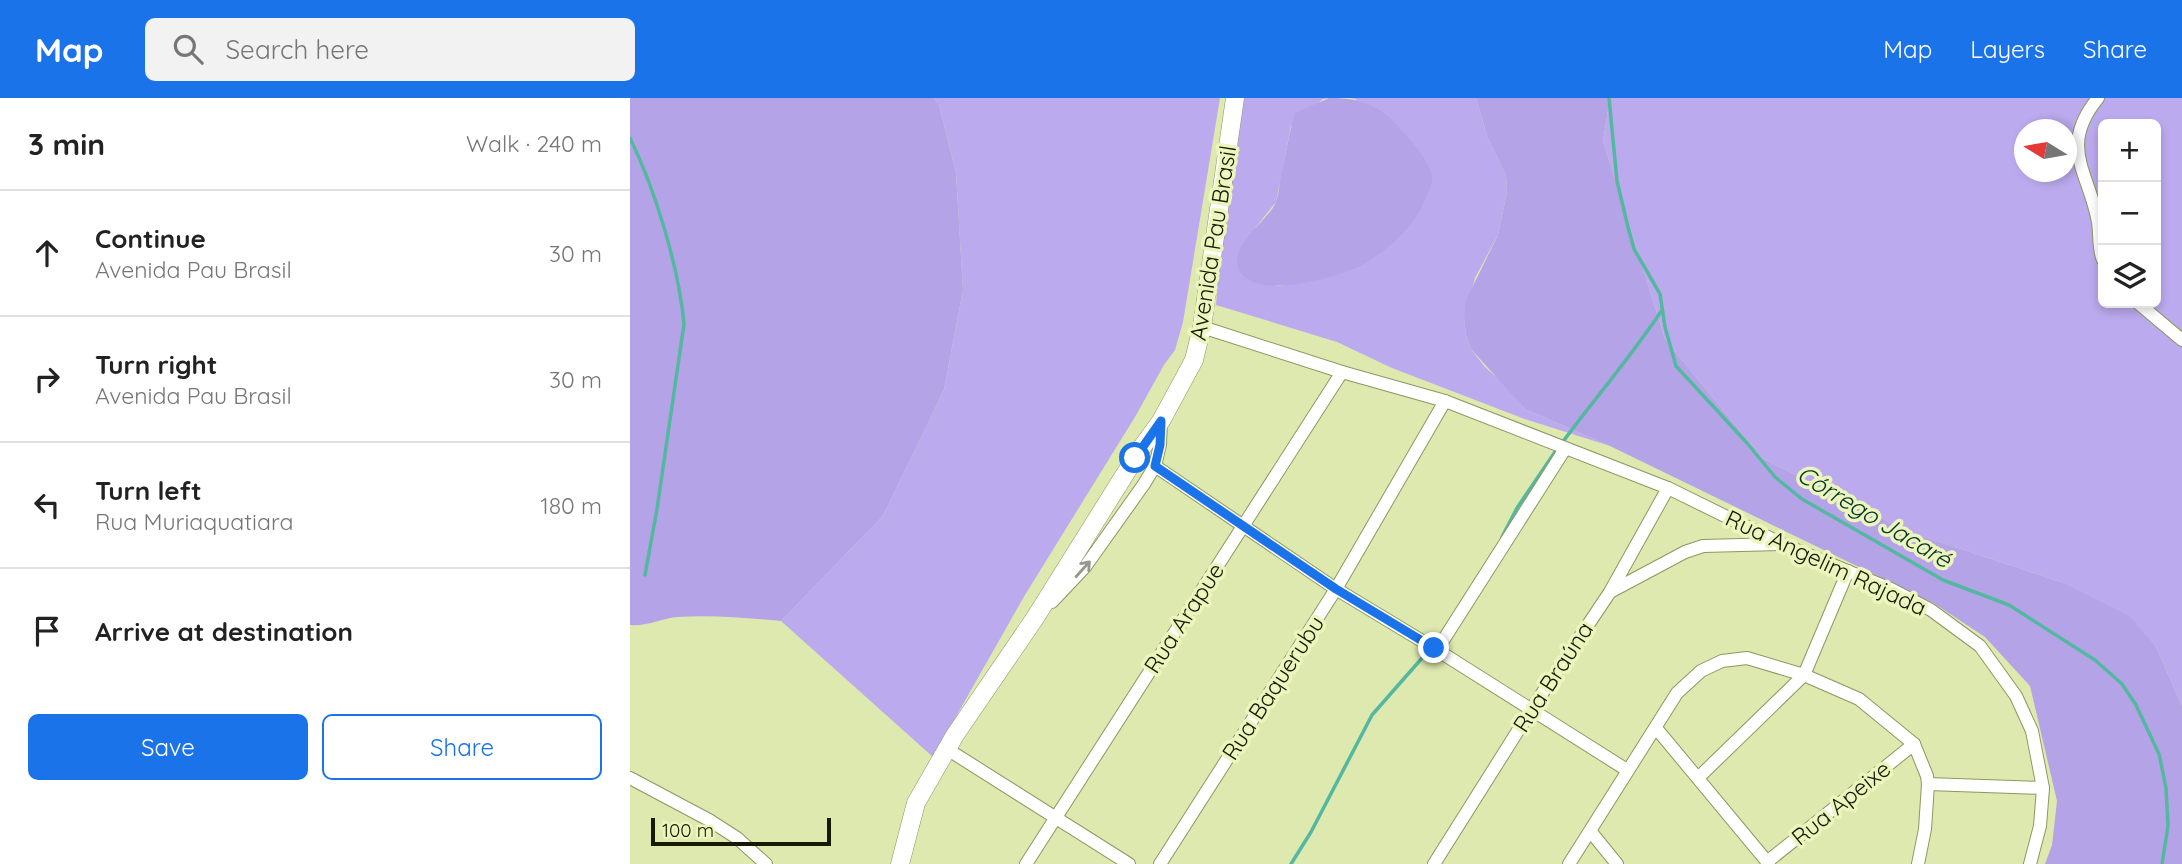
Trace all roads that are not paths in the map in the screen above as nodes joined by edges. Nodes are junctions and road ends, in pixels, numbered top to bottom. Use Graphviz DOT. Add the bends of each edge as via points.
graph roads {
  1 [pos="1235,98"];
  2 [pos="2098,98"];
  3 [pos="2100,245"];
  4 [pos="2144,308"];
  5 [pos="1202,327"];
  6 [pos="2182,340"];
  7 [pos="1342,372"];
  8 [pos="1445,401"];
  9 [pos="1161,421"];
  10 [pos="1560,447"];
  11 [pos="1155,466"];
  12 [pos="1668,488"];
  13 [pos="1243,526"];
  14 [pos="1783,544"];
  15 [pos="1848,571"];
  16 [pos="1336,589"];
  17 [pos="1610,592"];
  18 [pos="1035,618"];
  19 [pos="1432,647"];
  20 [pos="1804,675"];
  21 [pos="1531,710"];
  22 [pos="1656,728"];
  23 [pos="1914,744"];
  24 [pos="947,750"];
  25 [pos="1627,770"];
  26 [pos="1699,777"];
  27 [pos="632,778"];
  28 [pos="1928,784"];
  29 [pos="2043,788"];
  30 [pos="1055,818"];
  31 [pos="1591,832"];
  32 [pos="1768,863"];
  33 [pos="766,864"];
  34 [pos="900,864"];
  35 [pos="1026,864"];
  36 [pos="1129,864"];
  37 [pos="1160,864"];
  38 [pos="1434,864"];
  39 [pos="1569,864"];
  40 [pos="1616,864"];
  41 [pos="1918,864"];
  42 [pos="2030,864"];
  1 -- 5 [label="main road, Avenida Pau Brasil"];
  2 -- 3 [label="street" via="2083,122 2077,145 2098,221"];
  4 -- 6 [label="street"];
  5 -- 7 [label="street"];
  5 -- 9 [label="main road, Avenida Pau Brasil" via="1195,360"];
  7 -- 8 [label="street"];
  7 -- 13 [label="street, Rua Arapue"];
  8 -- 10 [label="street, Rua Angelim Rajada"];
  8 -- 16 [label="street, Rua Baquerubu"];
  9 -- 11 [label="street, Avenida Pau Brasil"];
  9 -- 18 [label="main road, Avenida Pau Brasil"];
  10 -- 12 [label="street, Rua Angelim Rajada"];
  10 -- 19 [label="street"];
  11 -- 13 [label="street"];
  18 -- 11 [label="street, Avenida Pau Brasil, one-way" via="1099,550"];
  12 -- 14 [label="street, Rua Angelim Rajada"];
  12 -- 17 [label="street, Rua Braúna"];
  13 -- 16 [label="street"];
  13 -- 30 [label="street, Rua Arapue"];
  14 -- 15 [label="street, Rua Angelim Rajada"];
  14 -- 17 [label="street" via="1703,546"];
  15 -- 20 [label="street"];
  15 -- 29 [label="street, Rua Angelim Rajada" via="1931,610 1980,646 2016,696 2032,731"];
  16 -- 19 [label="street"];
  16 -- 37 [label="street, Rua Baquerubu"];
  17 -- 21 [label="street, Rua Braúna"];
  18 -- 24 [label="main road, Avenida Pau Brasil"];
  19 -- 21 [label="street"];
  20 -- 22 [label="street" via="1747,658 1722,661 1701,671 1677,693"];
  20 -- 23 [label="street" via="1859,699"];
  20 -- 26 [label="street"];
  21 -- 25 [label="street"];
  21 -- 38 [label="street, Rua Braúna"];
  22 -- 25 [label="street"];
  22 -- 26 [label="street"];
  23 -- 28 [label="street"];
  23 -- 32 [label="street, Rua Apeixe"];
  24 -- 30 [label="street"];
  24 -- 34 [label="main road, Avenida Pau Brasil" via="916,803"];
  25 -- 31 [label="street"];
  26 -- 32 [label="street"];
  27 -- 33 [label="street" via="737,838"];
  28 -- 29 [label="street"];
  28 -- 41 [label="street" via="1926,829"];
  29 -- 42 [label="street, Rua Angelim Rajada"];
  30 -- 35 [label="street, Rua Arapue"];
  30 -- 36 [label="street"];
  31 -- 39 [label="street"];
  31 -- 40 [label="street"];
}
